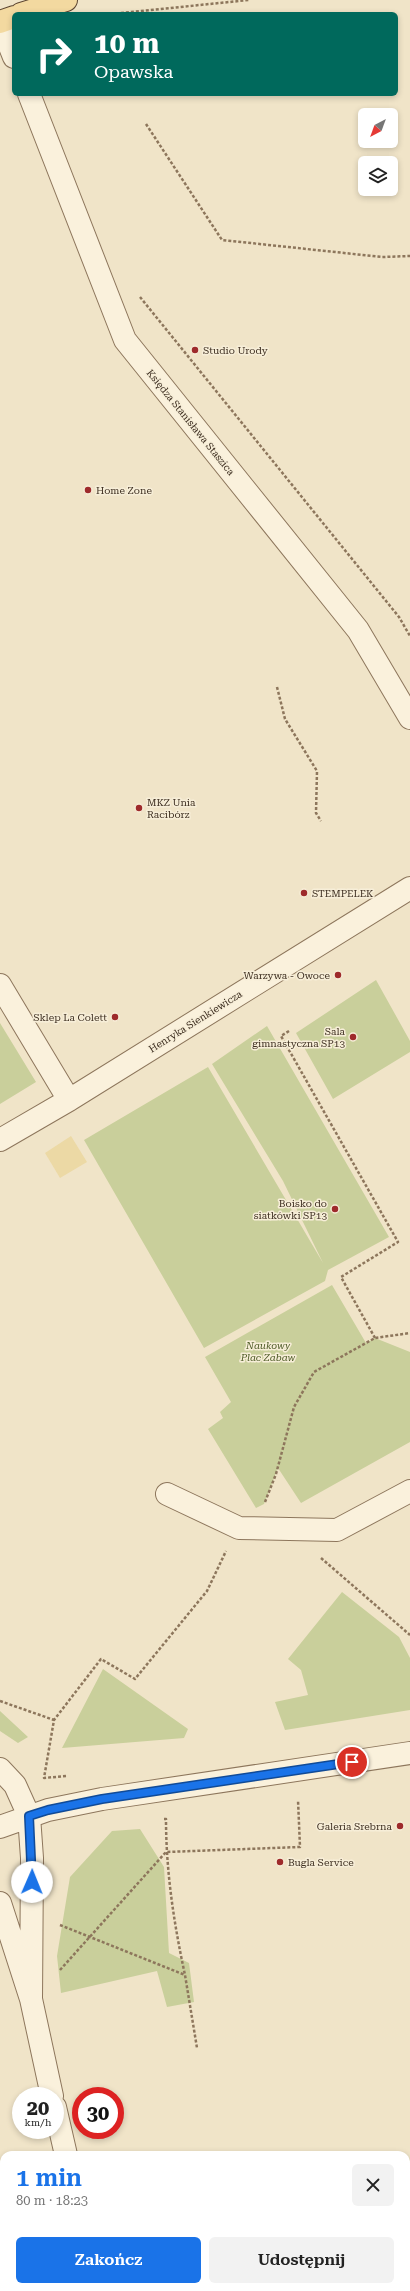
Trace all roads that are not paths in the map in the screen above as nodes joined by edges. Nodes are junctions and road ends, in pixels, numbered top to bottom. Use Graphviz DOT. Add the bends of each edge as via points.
graph roads {
  1 [pos="66,0"];
  2 [pos="27,12"];
  3 [pos="12,18"];
  4 [pos="0,22"];
  5 [pos="12,51"];
  6 [pos="30,96"];
  7 [pos="410,718"];
  8 [pos="410,888"];
  9 [pos="0,985"];
  10 [pos="69,1100"];
  11 [pos="0,1140"];
  12 [pos="410,1491"];
  13 [pos="167,1494"];
  14 [pos="410,1753"];
  15 [pos="0,1769"];
  16 [pos="29,1816"];
  17 [pos="0,1827"];
  18 [pos="0,1903"];
  19 [pos="31,1999"];
  20 [pos="50,2087"];
  21 [pos="62,2139"];
  22 [pos="65,2151"];
  1 -- 2 [label="main road"];
  3 -- 4 [label="main road"];
  4 -- 5 [label="street"];
  6 -- 7 [label="street, Księdza Stanisława Staszica" via="125,340 358,630"];
  8 -- 10 [label="street, Henryka Sienkiewicza"];
  9 -- 10 [label="street"];
  10 -- 11 [label="street, Henryka Sienkiewicza"];
  12 -- 13 [label="street" via="337,1530 239,1528"];
  14 -- 16 [label="street" via="102,1799"];
  15 -- 16 [label="street" via="15,1786"];
  16 -- 17 [label="street"];
  16 -- 19 [label="street" via="32,1858"];
  18 -- 19 [label="street"];
  19 -- 20 [label="street"];
  21 -- 22 [label="street"];
}
